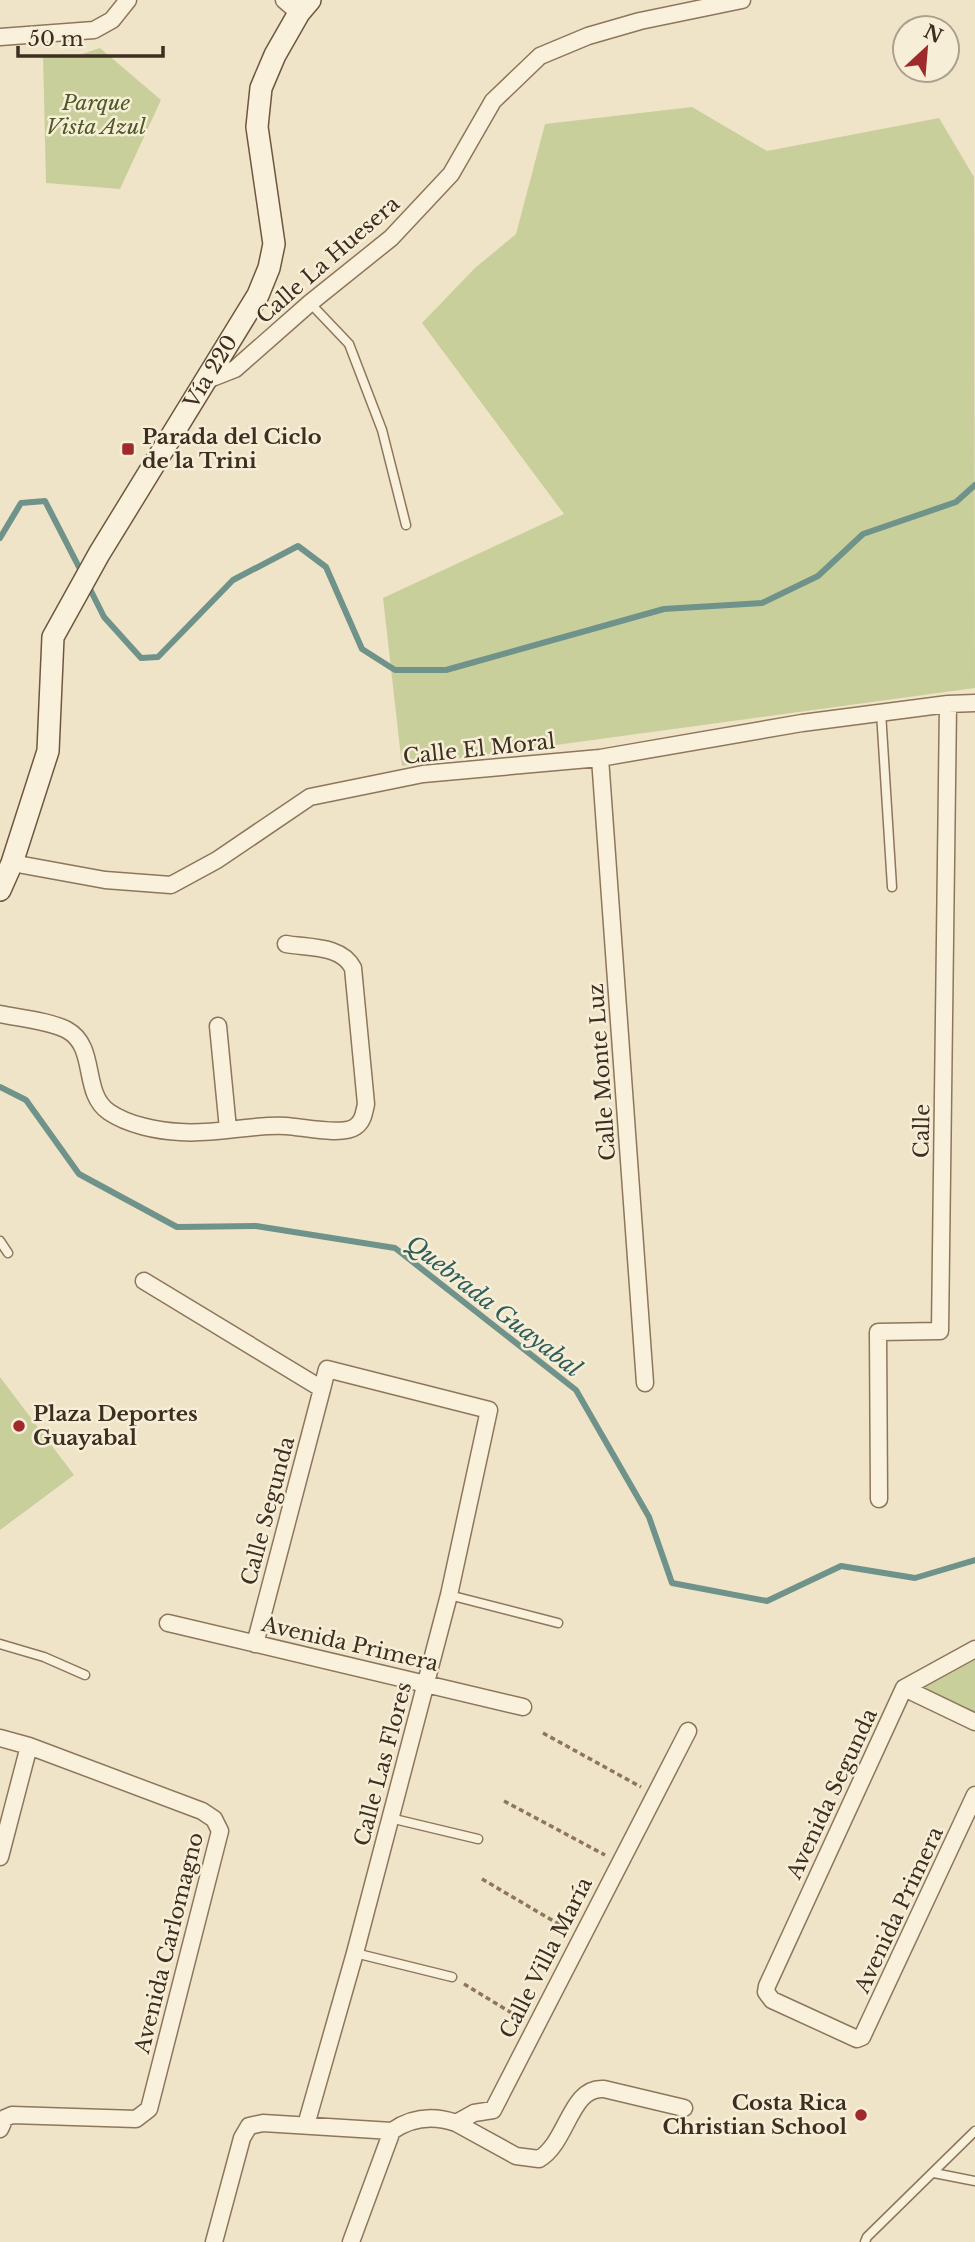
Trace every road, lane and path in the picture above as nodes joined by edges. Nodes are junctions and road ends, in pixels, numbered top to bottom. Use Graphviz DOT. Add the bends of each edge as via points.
graph roads {
  1 [pos="128,0"];
  2 [pos="742,0"];
  3 [pos="298,4"];
  4 [pos="0,37"];
  5 [pos="310,303"];
  6 [pos="206,380"];
  7 [pos="406,525"];
  8 [pos="975,703"];
  9 [pos="948,704"];
  10 [pos="881,712"];
  11 [pos="600,758"];
  12 [pos="12,863"];
  13 [pos="892,887"];
  14 [pos="0,890"];
  15 [pos="286,944"];
  16 [pos="0,1014"];
  17 [pos="218,1026"];
  18 [pos="228,1129"];
  19 [pos="0,1241"];
  20 [pos="8,1253"];
  21 [pos="144,1281"];
  22 [pos="645,1383"];
  23 [pos="322,1389"];
  24 [pos="879,1499"];
  25 [pos="449,1595"];
  26 [pos="168,1623"];
  27 [pos="558,1623"];
  28 [pos="0,1644"];
  29 [pos="255,1644"];
  30 [pos="975,1649"];
  31 [pos="85,1675"];
  32 [pos="426,1684"];
  33 [pos="904,1688"];
  34 [pos="523,1707"];
  35 [pos="975,1722"];
  36 [pos="688,1731"];
  37 [pos="543,1733"];
  38 [pos="0,1738"];
  39 [pos="29,1746"];
  40 [pos="655,1794"];
  41 [pos="975,1795"];
  42 [pos="504,1801"];
  43 [pos="390,1818"];
  44 [pos="478,1839"];
  45 [pos="0,1857"];
  46 [pos="620,1862"];
  47 [pos="482,1879"];
  48 [pos="581,1937"];
  49 [pos="355,1953"];
  50 [pos="452,1977"];
  51 [pos="461,1983"];
  52 [pos="534,2027"];
  53 [pos="857,2039"];
  54 [pos="684,2108"];
  55 [pos="456,2123"];
  56 [pos="306,2125"];
  57 [pos="1,2127"];
  58 [pos="392,2131"];
  59 [pos="975,2132"];
  60 [pos="934,2173"];
  61 [pos="975,2180"];
  62 [pos="214,2242"];
  63 [pos="351,2242"];
  64 [pos="865,2242"];
  1 -- 4 [label="street" via="112,20 94,30"];
  2 -- 5 [label="street, Calle La Huesera" via="640,21 540,56 493,102 443,183 391,238"];
  3 -- 6 [label="main road, Vía 220" via="261,88 257,127 274,244 269,268 258,295"];
  5 -- 6 [label="street, Calle La Huesera" via="235,369"];
  5 -- 7 [label="lane" via="349,344 382,430"];
  6 -- 12 [label="main road, Vía 220" via="53,637 47,751"];
  8 -- 9 [label="street, Calle El Moral"];
  9 -- 10 [label="street, Calle El Moral"];
  9 -- 24 [label="street, Calle" via="940,1331 878,1332"];
  10 -- 11 [label="street, Calle El Moral"];
  10 -- 13 [label="lane"];
  11 -- 12 [label="street, Calle El Moral" via="423,774 310,797 218,860 172,885 105,880"];
  11 -- 22 [label="street, Calle Monte Luz"];
  12 -- 14 [label="main road, Vía 220"];
  15 -- 18 [label="street" via="337,951 353,968 366,1104 363,1118 354,1128 342,1131 284,1125"];
  16 -- 18 [label="street" via="69,1031 87,1059 93,1092 110,1113 181,1132"];
  17 -- 18 [label="street"];
  19 -- 20 [label="lane"];
  21 -- 23 [label="street"];
  23 -- 25 [label="street, Calle Las Flores" via="327,1369 489,1410"];
  23 -- 29 [label="street, Calle Segunda"];
  25 -- 27 [label="lane"];
  25 -- 32 [label="street, Calle Las Flores"];
  26 -- 29 [label="street, Avenida Primera"];
  28 -- 31 [label="lane"];
  29 -- 32 [label="street, Avenida Primera"];
  30 -- 33 [label="street"];
  32 -- 34 [label="street, Avenida Primera"];
  32 -- 43 [label="street, Calle Las Flores"];
  33 -- 35 [label="street"];
  33 -- 53 [label="street, Avenida Segunda" via="766,1992 772,2000"];
  36 -- 40 [label="street, Calle Villa María"];
  37 -- 40 [label="path"];
  38 -- 39 [label="street, Avenida Carlomagno"];
  39 -- 45 [label="street"];
  39 -- 57 [label="street, Avenida Carlomagno" via="202,1811 214,1819 220,1831 149,2109 136,2119 12,2115"];
  40 -- 46 [label="street, Calle Villa María"];
  41 -- 53 [label="street, Avenida Primera" via="866,2033"];
  42 -- 46 [label="path"];
  43 -- 44 [label="lane"];
  43 -- 49 [label="street, Calle Las Flores"];
  46 -- 48 [label="street, Calle Villa María"];
  47 -- 48 [label="path"];
  48 -- 52 [label="street, Calle Villa María"];
  49 -- 50 [label="lane"];
  49 -- 56 [label="street, Calle Las Flores"];
  51 -- 52 [label="path"];
  52 -- 55 [label="street, Calle Villa María" via="493,2110"];
  54 -- 55 [label="street" via="597,2089 585,2093 552,2149 539,2159 516,2156"];
  55 -- 58 [label="street, Calle Villa María" via="439,2118 407,2121"];
  56 -- 58 [label="street"];
  56 -- 62 [label="street" via="250,2126 242,2138"];
  58 -- 63 [label="street"];
  59 -- 60 [label="lane"];
  60 -- 61 [label="lane"];
  60 -- 64 [label="lane"];
}
